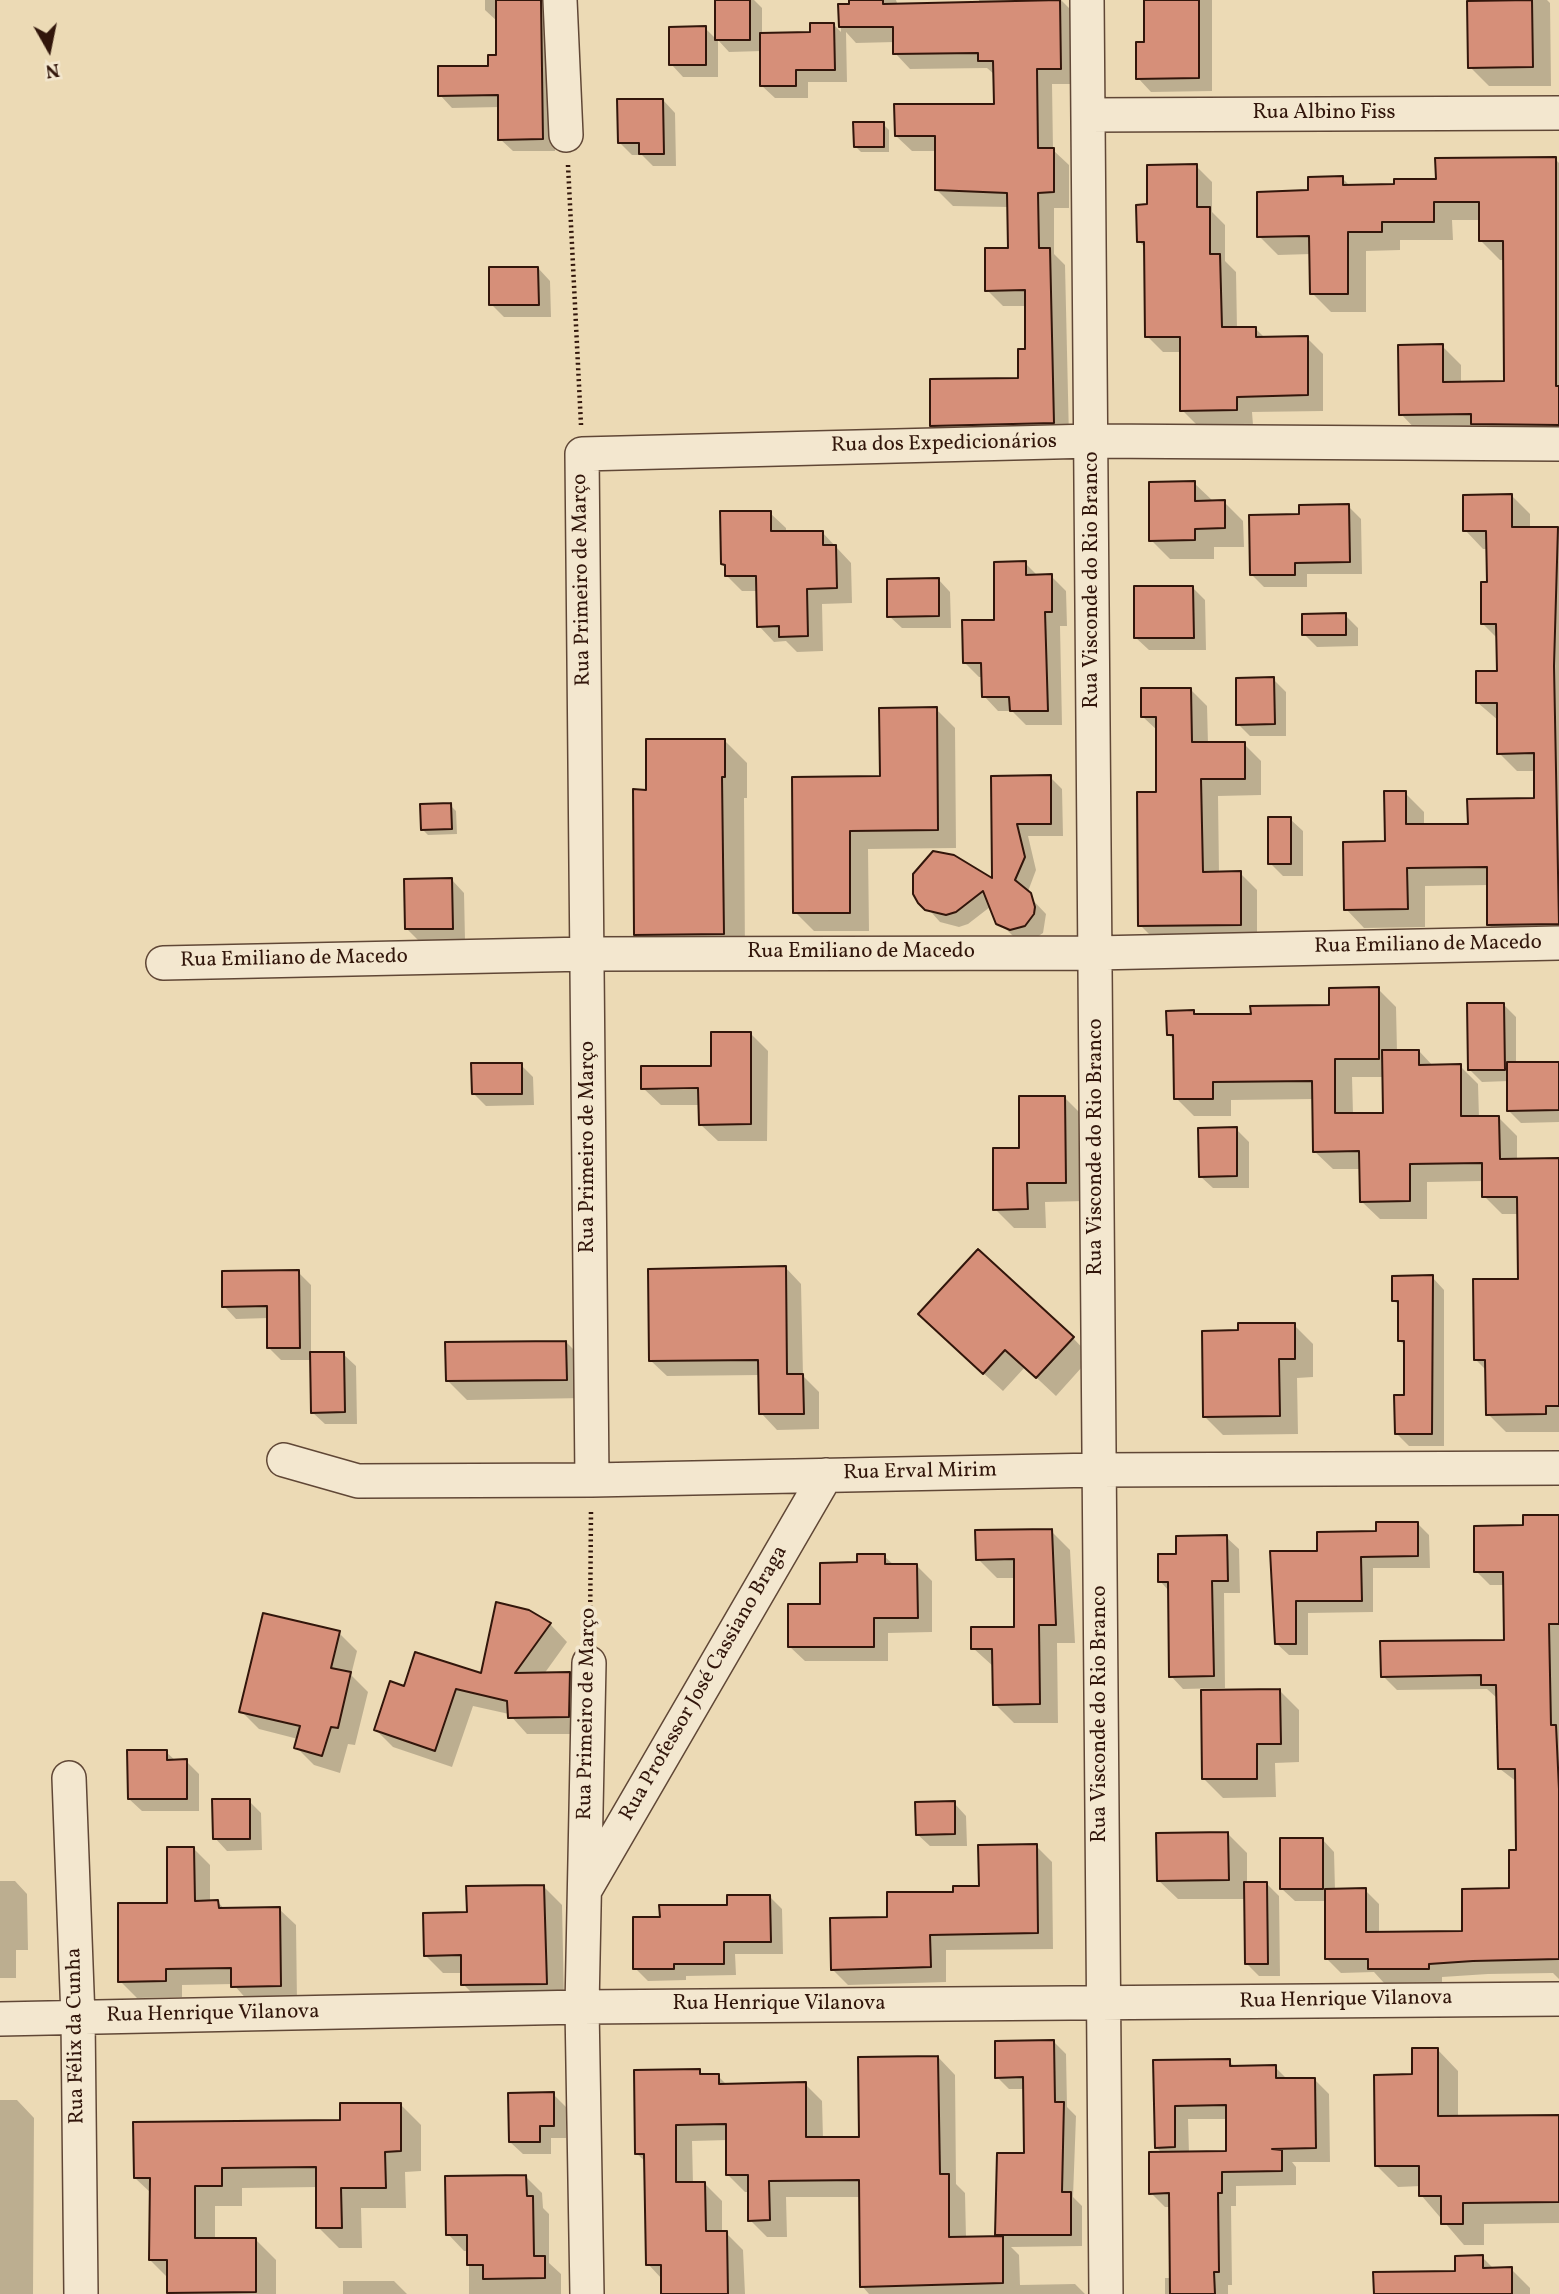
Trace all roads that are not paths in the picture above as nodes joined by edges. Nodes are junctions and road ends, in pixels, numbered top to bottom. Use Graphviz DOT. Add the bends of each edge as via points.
graph roads {
  1 [pos="560,0"];
  2 [pos="1087,0"];
  3 [pos="1559,113"];
  4 [pos="1088,114"];
  5 [pos="566,135"];
  6 [pos="1092,441"];
  7 [pos="1559,444"];
  8 [pos="582,454"];
  9 [pos="1559,943"];
  10 [pos="1095,953"];
  11 [pos="588,954"];
  12 [pos="163,963"];
  13 [pos="285,1460"];
  14 [pos="1559,1468"];
  15 [pos="1099,1470"];
  16 [pos="826,1475"];
  17 [pos="592,1480"];
  18 [pos="589,1663"];
  19 [pos="69,1778"];
  20 [pos="584,1893"];
  21 [pos="1559,1999"];
  22 [pos="1104,2003"];
  23 [pos="582,2007"];
  24 [pos="78,2018"];
  25 [pos="0,2019"];
  26 [pos="82,2294"];
  27 [pos="587,2294"];
  28 [pos="1106,2294"];
  1 -- 5 [label="street"];
  2 -- 4 [label="street, Rua Visconde do Rio Branco"];
  3 -- 4 [label="street, Rua Albino Fiss"];
  4 -- 6 [label="street, Rua Visconde do Rio Branco"];
  6 -- 7 [label="street, Rua dos Expedicionários"];
  6 -- 8 [label="street, Rua dos Expedicionários"];
  6 -- 10 [label="street, Rua Visconde do Rio Branco"];
  8 -- 11 [label="street, Rua Primeiro de Março"];
  9 -- 10 [label="street, Rua Emiliano de Macedo"];
  10 -- 11 [label="street, Rua Emiliano de Macedo"];
  10 -- 15 [label="street, Rua Visconde do Rio Branco"];
  11 -- 12 [label="street, Rua Emiliano de Macedo"];
  11 -- 17 [label="street, Rua Primeiro de Março"];
  13 -- 17 [label="street, Rua Erval Mirim" via="358,1480"];
  14 -- 15 [label="street, Rua Erval Mirim"];
  15 -- 16 [label="street, Rua Erval Mirim"];
  15 -- 22 [label="street, Rua Visconde do Rio Branco"];
  16 -- 17 [label="street, Rua Erval Mirim"];
  16 -- 20 [label="street, Rua Professor José Cassiano Braga"];
  18 -- 20 [label="street, Rua Primeiro de Março"];
  19 -- 24 [label="street, Rua Félix da Cunha"];
  20 -- 23 [label="street, Rua Primeiro de Março"];
  21 -- 22 [label="street, Rua Henrique Vilanova"];
  22 -- 23 [label="street, Rua Henrique Vilanova"];
  22 -- 28 [label="street, Rua Visconde do Rio Branco"];
  23 -- 24 [label="street, Rua Henrique Vilanova"];
  23 -- 27 [label="street, Rua Primeiro de Março"];
  24 -- 25 [label="street, Rua Henrique Vilanova"];
  24 -- 26 [label="street, Rua Félix da Cunha"];
}
